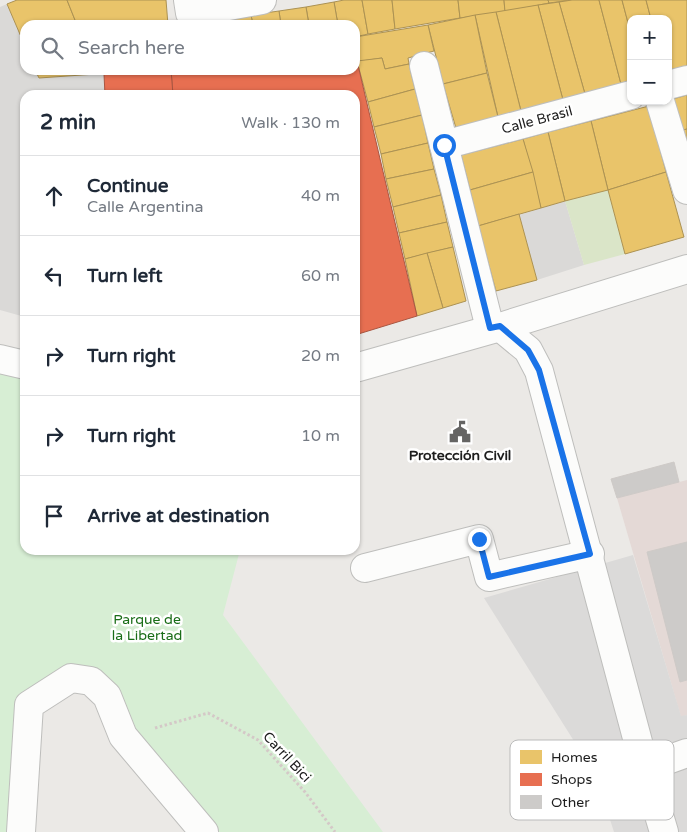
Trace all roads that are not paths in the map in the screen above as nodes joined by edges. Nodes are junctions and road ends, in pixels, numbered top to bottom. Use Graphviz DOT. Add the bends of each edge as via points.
graph roads {
  1 [pos="188,0"];
  2 [pos="262,0"];
  3 [pos="424,66"];
  4 [pos="687,80"];
  5 [pos="672,84"];
  6 [pos="627,96"];
  7 [pos="661,105"];
  8 [pos="444,145"];
  9 [pos="687,190"];
  10 [pos="687,269"];
  11 [pos="495,327"];
  12 [pos="0,359"];
  13 [pos="20,365"];
  14 [pos="360,367"];
  15 [pos="590,554"];
  16 [pos="365,568"];
  17 [pos="638,740"];
  18 [pos="687,753"];
  19 [pos="674,758"];
  20 [pos="660,820"];
  21 [pos="21,832"];
  22 [pos="204,832"];
  23 [pos="664,832"];
  1 -- 2 [label="street" via="190,13"];
  3 -- 8 [label="street"];
  4 -- 5 [label="street"];
  6 -- 8 [label="street, Calle Brasil"];
  7 -- 9 [label="street"];
  8 -- 11 [label="street"];
  10 -- 11 [label="street"];
  11 -- 14 [label="street"];
  11 -- 15 [label="street" via="528,350 539,370"];
  12 -- 13 [label="street"];
  15 -- 16 [label="street" via="489,577 479,539"];
  15 -- 17 [label="street"];
  18 -- 19 [label="street"];
  20 -- 23 [label="street"];
  21 -- 22 [label="street" via="29,705 71,678 91,681 107,696 123,736"];
}
